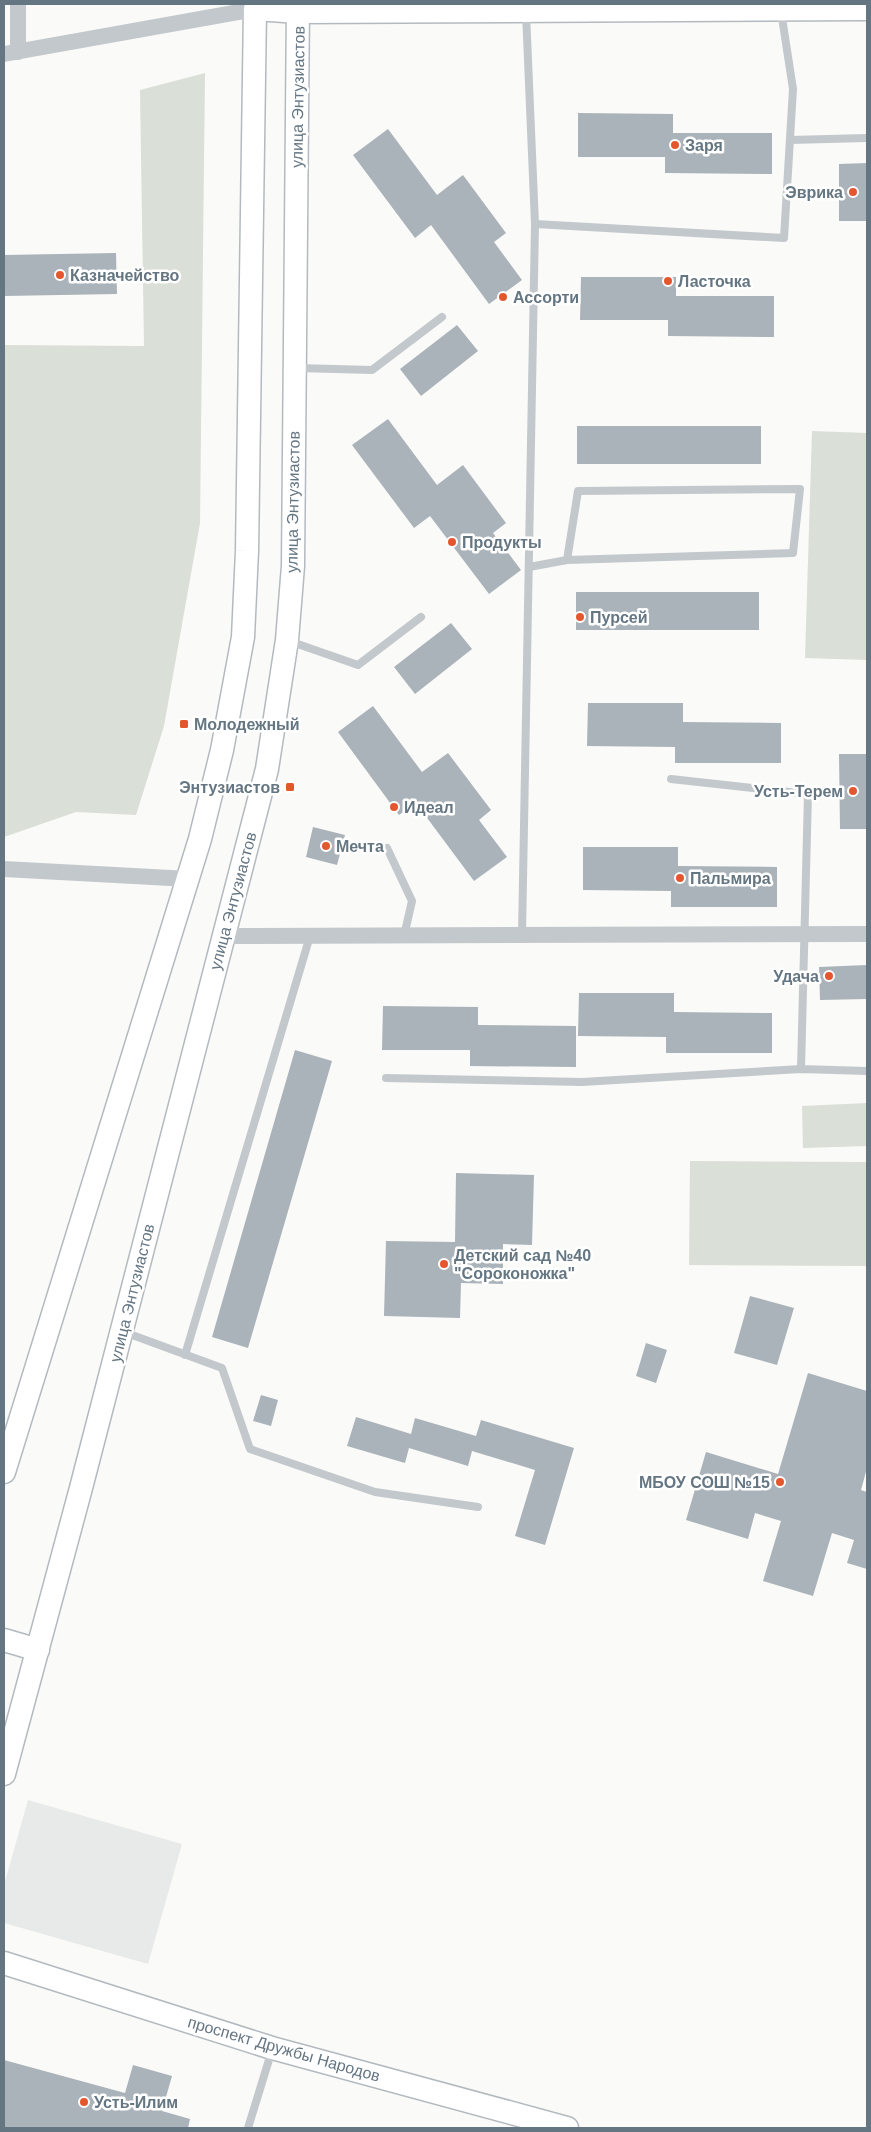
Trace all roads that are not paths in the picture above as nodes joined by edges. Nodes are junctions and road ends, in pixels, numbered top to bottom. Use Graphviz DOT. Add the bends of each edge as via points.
graph roads {
  1 [pos="18,4"];
  2 [pos="258,6"];
  3 [pos="299,8"];
  4 [pos="867,9"];
  5 [pos="526,10"];
  6 [pos="782,11"];
  7 [pos="11,53"];
  8 [pos="867,138"];
  9 [pos="790,140"];
  10 [pos="535,224"];
  11 [pos="442,317"];
  12 [pos="295,368"];
  13 [pos="567,560"];
  14 [pos="529,567"];
  15 [pos="421,617"];
  16 [pos="287,640"];
  17 [pos="671,779"];
  18 [pos="387,848"];
  19 [pos="4,869"];
  20 [pos="189,879"];
  21 [pos="867,934"];
  22 [pos="522,935"];
  23 [pos="804,935"];
  24 [pos="224,936"];
  25 [pos="310,936"];
  26 [pos="404,936"];
  27 [pos="801,1069"];
  28 [pos="867,1071"];
  29 [pos="386,1078"];
  30 [pos="122,1332"];
  31 [pos="185,1355"];
  32 [pos="4,1472"];
  33 [pos="478,1507"];
  34 [pos="4,1640"];
  35 [pos="38,1650"];
  36 [pos="4,1774"];
  37 [pos="4,1963"];
  38 [pos="272,2048"];
  39 [pos="248,2128"];
  40 [pos="566,2128"];
  1 -- 7 [label="street"];
  2 -- 3 [label="street"];
  2 -- 7 [label="street"];
  2 -- 20 [label="street" via="243,637 222,750"];
  3 -- 5 [label="street"];
  3 -- 12 [label="street, улица Энтузиастов"];
  4 -- 6 [label="street"];
  5 -- 6 [label="street"];
  5 -- 10 [label="lane"];
  6 -- 9 [label="lane" via="793,89"];
  8 -- 9 [label="lane"];
  9 -- 10 [label="lane" via="784,238"];
  10 -- 14 [label="lane"];
  11 -- 12 [label="lane" via="372,370"];
  12 -- 16 [label="street, улица Энтузиастов" via="293,566"];
  13 -- 13 [label="lane" via="578,491 800,489 793,553"];
  13 -- 14 [label="lane"];
  14 -- 22 [label="lane"];
  15 -- 16 [label="lane" via="358,665"];
  16 -- 24 [label="street, улица Энтузиастов" via="267,769"];
  17 -- 23 [label="lane" via="808,794"];
  18 -- 26 [label="lane" via="412,901"];
  19 -- 20 [label="street"];
  20 -- 32 [label="street"];
  21 -- 23 [label="street"];
  22 -- 23 [label="street"];
  22 -- 26 [label="street"];
  23 -- 27 [label="lane"];
  24 -- 25 [label="street"];
  24 -- 30 [label="street, улица Энтузиастов"];
  25 -- 26 [label="street"];
  25 -- 31 [label="lane"];
  27 -- 28 [label="lane"];
  27 -- 29 [label="lane" via="582,1082"];
  30 -- 31 [label="lane"];
  30 -- 35 [label="street, улица Энтузиастов"];
  31 -- 33 [label="lane" via="222,1368 250,1449 375,1492"];
  34 -- 35 [label="street"];
  35 -- 36 [label="street, улица Энтузиастов"];
  37 -- 38 [label="street, проспект Дружбы Народов"];
  38 -- 39 [label="lane"];
  38 -- 40 [label="street, проспект Дружбы Народов"];
}
